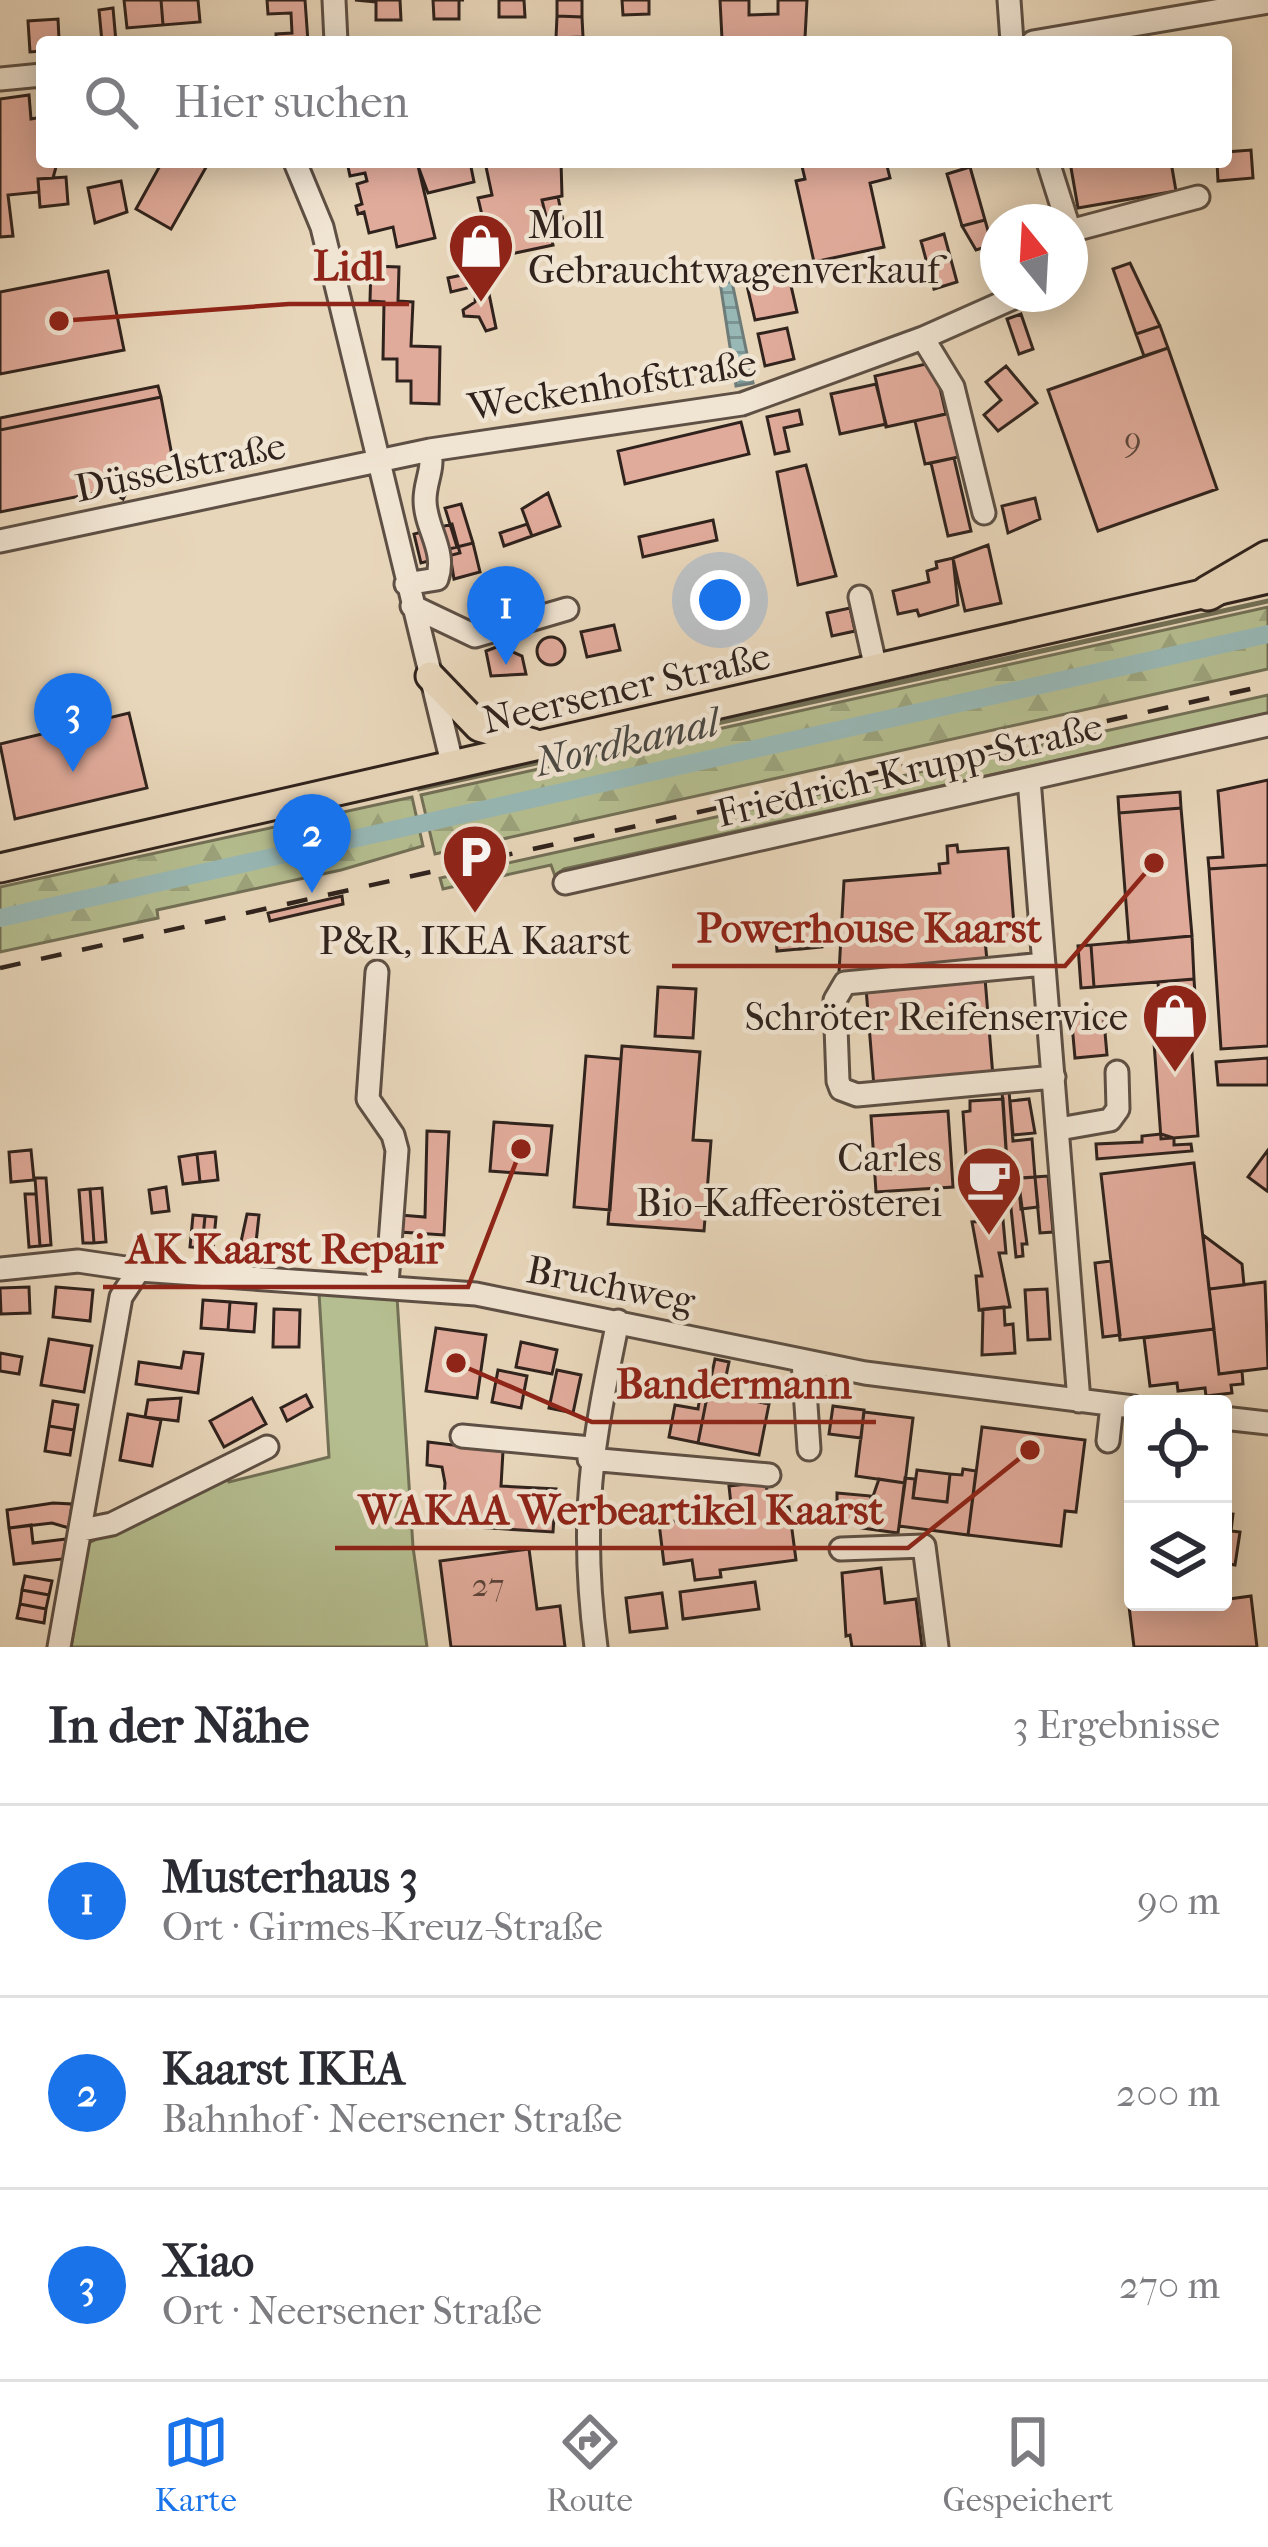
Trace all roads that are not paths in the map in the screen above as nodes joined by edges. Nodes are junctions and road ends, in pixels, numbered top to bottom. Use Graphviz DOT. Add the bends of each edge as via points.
graph roads {
  1 [pos="334,0"];
  2 [pos="1009,0"];
  3 [pos="1268,2"];
  4 [pos="336,36"];
  5 [pos="1012,36"];
  6 [pos="1068,36"];
  7 [pos="36,76"];
  8 [pos="0,79"];
  9 [pos="297,168"];
  10 [pos="1050,168"];
  11 [pos="1198,197"];
  12 [pos="1061,204"];
  13 [pos="1088,226"];
  14 [pos="982,312"];
  15 [pos="923,338"];
  16 [pos="430,450"];
  17 [pos="375,460"];
  18 [pos="424,501"];
  19 [pos="387,508"];
  20 [pos="984,513"];
  21 [pos="0,541"];
  22 [pos="1268,558"];
  23 [pos="1268,579"];
  24 [pos="406,584"];
  25 [pos="1208,592"];
  26 [pos="860,597"];
  27 [pos="412,606"];
  28 [pos="567,609"];
  29 [pos="876,669"];
  30 [pos="430,676"];
  31 [pos="1268,725"];
  32 [pos="549,745"];
  33 [pos="453,766"];
  34 [pos="1029,779"];
  35 [pos="0,868"];
  36 [pos="566,883"];
  37 [pos="1044,964"];
  38 [pos="377,972"];
  39 [pos="1117,1072"];
  40 [pos="1054,1077"];
  41 [pos="1059,1129"];
  42 [pos="0,1269"];
  43 [pos="139,1270"];
  44 [pos="388,1284"];
  45 [pos="618,1321"];
  46 [pos="803,1361"];
  47 [pos="1079,1401"];
  48 [pos="1122,1406"];
  49 [pos="1232,1419"];
  50 [pos="1268,1424"];
  51 [pos="462,1436"];
  52 [pos="1108,1441"];
  53 [pos="267,1447"];
  54 [pos="809,1448"];
  55 [pos="590,1454"];
  56 [pos="769,1475"];
  57 [pos="82,1530"];
  58 [pos="841,1549"];
  59 [pos="59,1647"];
  60 [pos="596,1647"];
  61 [pos="937,1647"];
  1 -- 4 [label="street"];
  2 -- 5 [label="street"];
  3 -- 6 [label="street"];
  7 -- 8 [label="street"];
  9 -- 17 [label="street" via="322,227"];
  10 -- 12 [label="street"];
  11 -- 13 [label="street"];
  14 -- 15 [label="street, Weckenhofstraße"];
  15 -- 16 [label="street, Weckenhofstraße" via="742,404"];
  15 -- 20 [label="street" via="953,387"];
  16 -- 17 [label="street, Weckenhofstraße"];
  16 -- 18 [label="street" via="434,468"];
  17 -- 19 [label="street"];
  17 -- 21 [label="street, Düsselstraße"];
  18 -- 19 [label="street"];
  18 -- 24 [label="street" via="442,566 436,579"];
  19 -- 24 [label="street"];
  22 -- 25 [label="highway"];
  23 -- 25 [label="main road, Neersener Straße"];
  24 -- 27 [label="street"];
  25 -- 29 [label="main road, Neersener Straße"];
  26 -- 29 [label="street"];
  27 -- 28 [label="street" via="475,636"];
  27 -- 30 [label="street"];
  29 -- 32 [label="main road, Neersener Straße"];
  30 -- 32 [label="main road" via="479,727"];
  30 -- 33 [label="street"];
  31 -- 34 [label="street, Friedrich-Krupp-Straße"];
  32 -- 33 [label="main road, Neersener Straße"];
  33 -- 35 [label="main road, Neersener Straße"];
  34 -- 36 [label="street, Friedrich-Krupp-Straße"];
  34 -- 37 [label="street"];
  37 -- 40 [label="street"];
  37 -- 40 [label="street" via="845,982 836,1000 838,1081 857,1095"];
  38 -- 44 [label="street" via="368,1099 397,1150"];
  39 -- 41 [label="street" via="1118,1109 1110,1120"];
  40 -- 41 [label="street"];
  41 -- 47 [label="street"];
  42 -- 43 [label="street, Bruchweg" via="77,1261"];
  43 -- 44 [label="street, Bruchweg"];
  43 -- 57 [label="street" via="121,1297"];
  44 -- 45 [label="street, Bruchweg"];
  45 -- 46 [label="street, Bruchweg"];
  45 -- 55 [label="street"];
  46 -- 47 [label="street, Bruchweg"];
  46 -- 54 [label="street"];
  47 -- 48 [label="street, Bruchweg"];
  48 -- 52 [label="street"];
  49 -- 50 [label="street"];
  51 -- 55 [label="street"];
  53 -- 57 [label="street" via="112,1524"];
  55 -- 56 [label="street"];
  55 -- 60 [label="street" via="586,1554"];
  57 -- 59 [label="street"];
  58 -- 61 [label="street" via="924,1546"];
}
